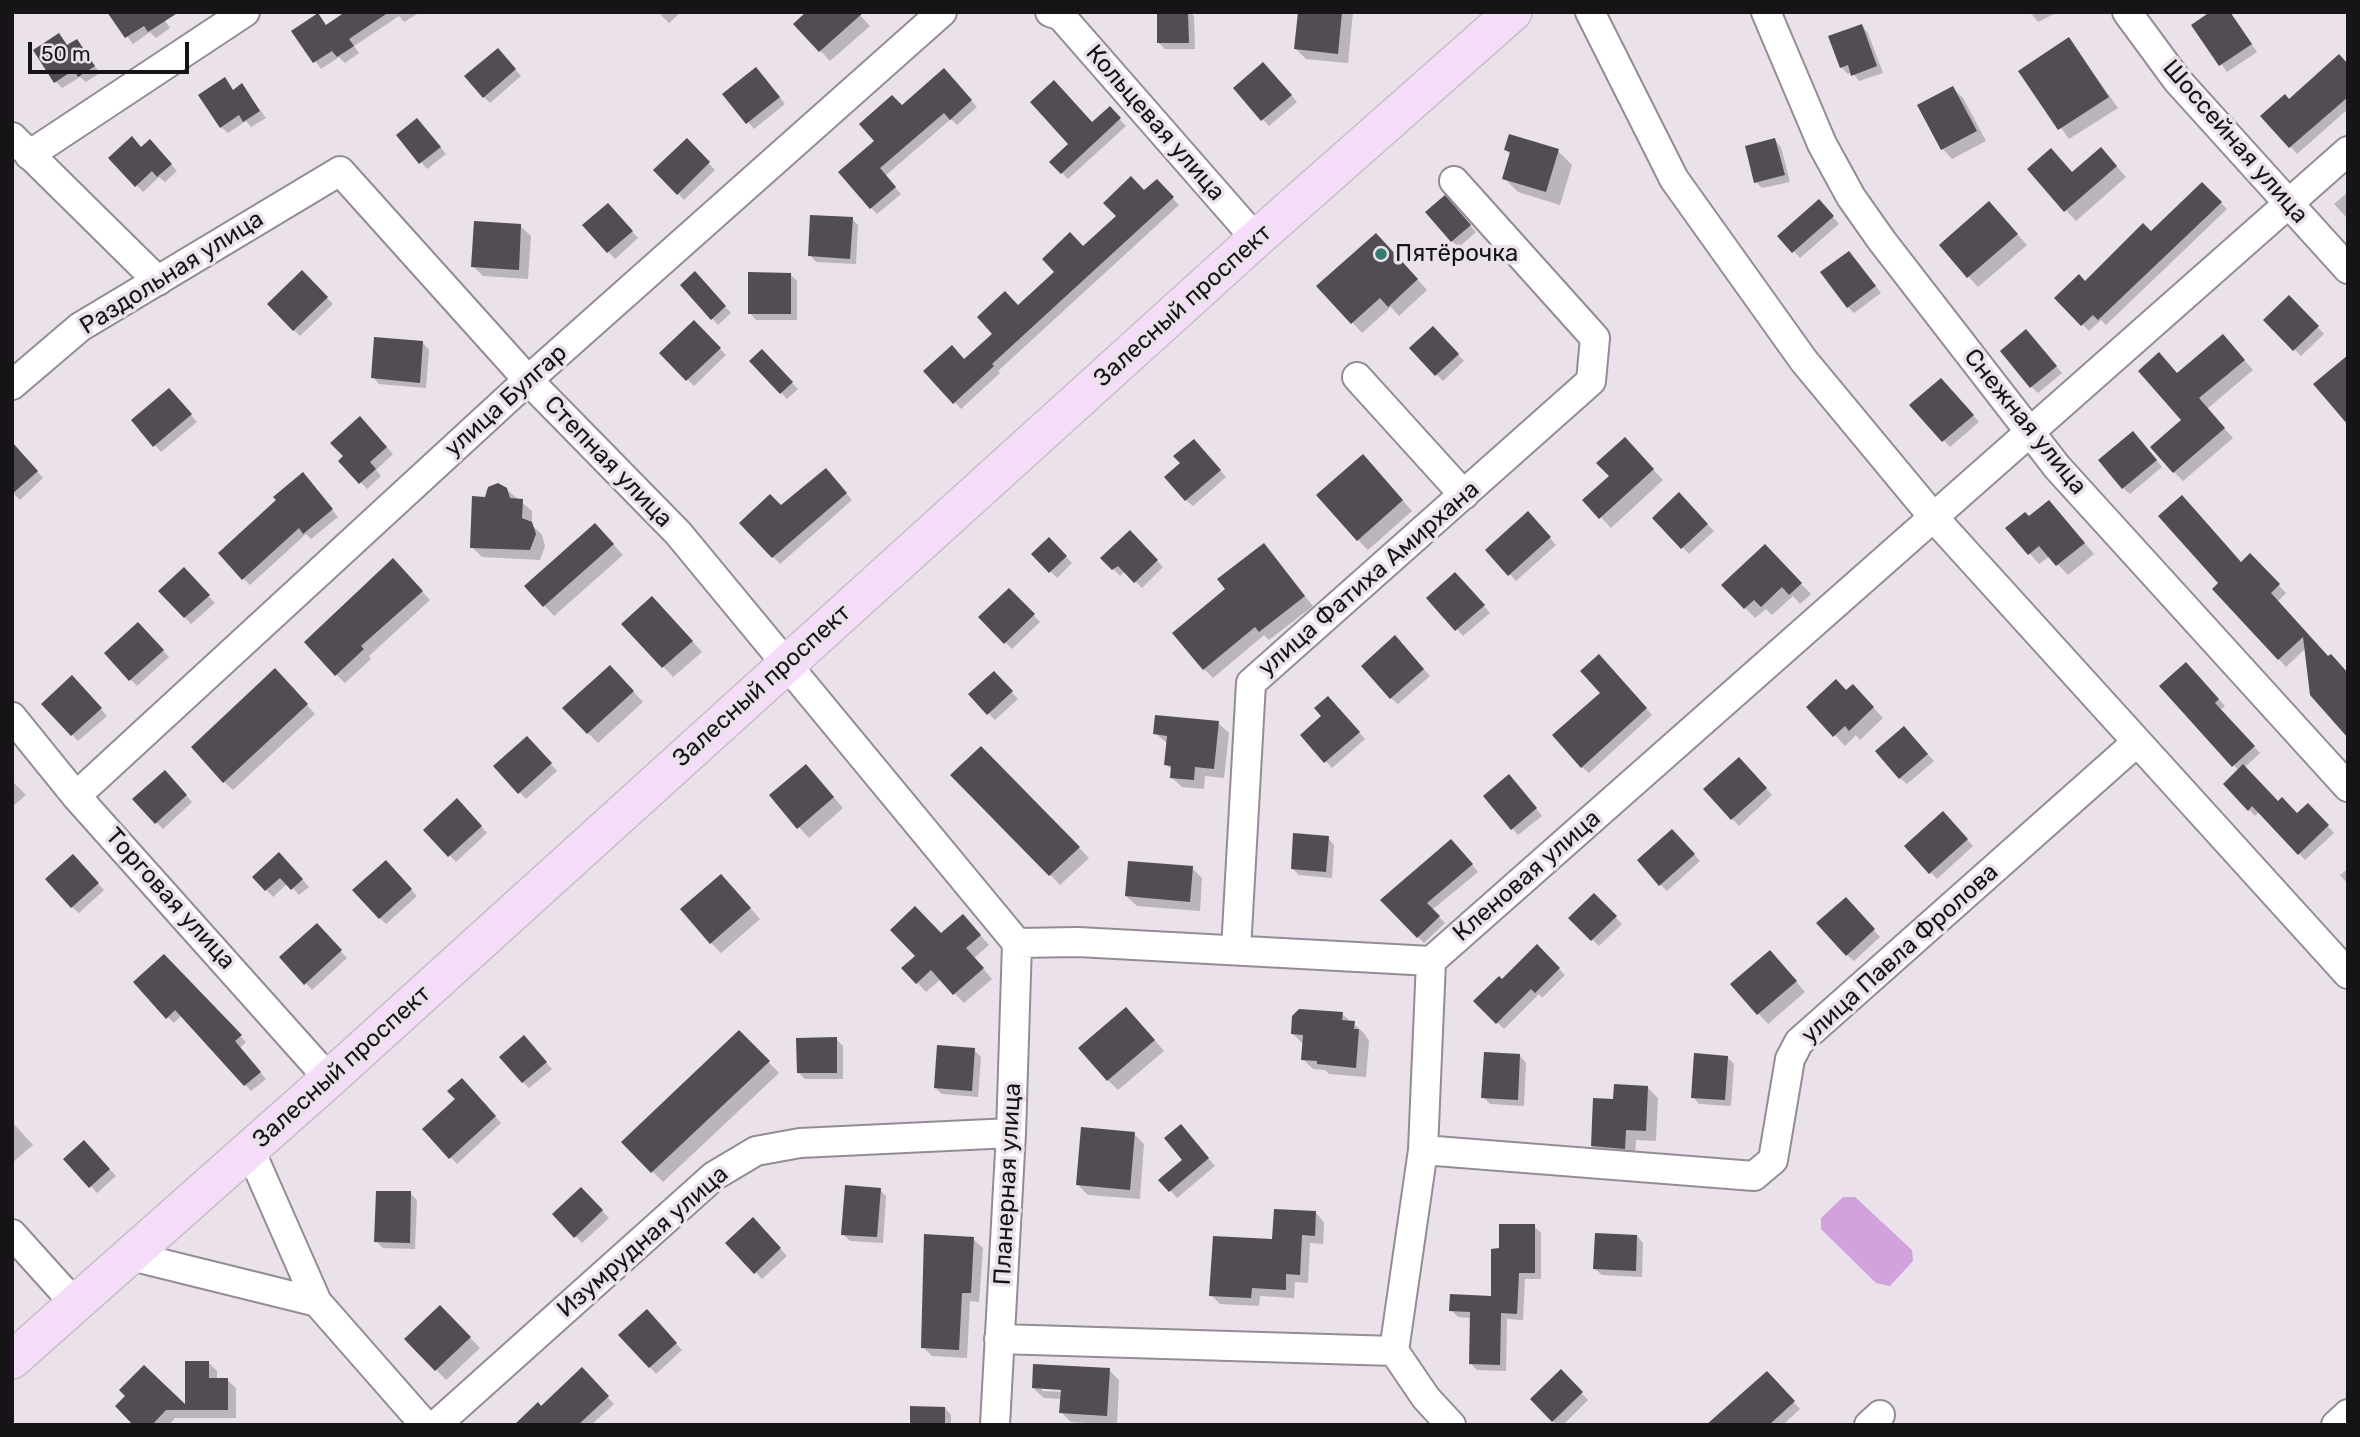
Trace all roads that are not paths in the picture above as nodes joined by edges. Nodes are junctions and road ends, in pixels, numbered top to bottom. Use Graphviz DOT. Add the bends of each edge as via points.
graph roads {
  1 [pos="245,12"];
  2 [pos="942,12"];
  3 [pos="1050,12"];
  4 [pos="1513,12"];
  5 [pos="1590,12"];
  6 [pos="1766,12"];
  7 [pos="2127,12"];
  8 [pos="21,146"];
  9 [pos="2348,151"];
  10 [pos="340,171"];
  11 [pos="1454,181"];
  12 [pos="2290,203"];
  13 [pos="1256,240"];
  14 [pos="2348,269"];
  15 [pos="158,281"];
  16 [pos="1357,377"];
  17 [pos="528,380"];
  18 [pos="12,385"];
  19 [pos="2031,433"];
  20 [pos="1464,495"];
  21 [pos="1935,519"];
  22 [pos="785,665"];
  23 [pos="12,717"];
  24 [pos="2137,742"];
  25 [pos="2348,787"];
  26 [pos="76,796"];
  27 [pos="1017,943"];
  28 [pos="1236,950"];
  29 [pos="1431,961"];
  30 [pos="2348,974"];
  31 [pos="330,1079"];
  32 [pos="1012,1133"];
  33 [pos="250,1150"];
  34 [pos="1423,1150"];
  35 [pos="12,1234"];
  36 [pos="131,1256"];
  37 [pos="317,1302"];
  38 [pos="76,1306"];
  39 [pos="999,1339"];
  40 [pos="1394,1352"];
  41 [pos="12,1360"];
  42 [pos="2348,1414"];
  43 [pos="425,1425"];
  44 [pos="436,1425"];
  45 [pos="995,1425"];
  46 [pos="1451,1425"];
  47 [pos="2336,1425"];
  1 -- 8 [label="street"];
  2 -- 17 [label="street, улица Булгар"];
  3 -- 13 [label="street, Кольцевая улица" via="1061,16"];
  4 -- 13 [label="main road, Залесный проспект"];
  5 -- 21 [label="street" via="1674,178 1804,361"];
  6 -- 19 [label="street, Снежная улица" via="1822,144 1851,197"];
  7 -- 12 [label="street, Шоссейная улица" via="2177,80"];
  8 -- 15 [label="street"];
  9 -- 12 [label="street, Кленовая улица"];
  10 -- 15 [label="street, Раздольная улица"];
  10 -- 17 [label="street, Степная улица"];
  11 -- 20 [label="street, улица Фатиха Амирхана" via="1595,338 1591,381"];
  12 -- 14 [label="street, Шоссейная улица"];
  12 -- 19 [label="street, Кленовая улица"];
  13 -- 22 [label="main road, Залесный проспект"];
  15 -- 18 [label="street, Раздольная улица" via="80,327"];
  16 -- 20 [label="street"];
  17 -- 22 [label="street, Степная улица" via="678,533"];
  17 -- 26 [label="street, улица Булгар"];
  19 -- 21 [label="street, Кленовая улица"];
  19 -- 25 [label="street, Снежная улица"];
  20 -- 28 [label="street, улица Фатиха Амирхана" via="1251,683"];
  21 -- 24 [label="street"];
  21 -- 29 [label="street, Кленовая улица"];
  22 -- 27 [label="street, Степная улица"];
  22 -- 31 [label="main road, Залесный проспект"];
  23 -- 26 [label="street, Торговая улица"];
  24 -- 30 [label="street"];
  24 -- 34 [label="street, улица Павла Фролова" via="1799,1042 1790,1059 1773,1160 1754,1176"];
  26 -- 31 [label="street, Торговая улица"];
  27 -- 28 [label="street, Кленовая улица"];
  27 -- 32 [label="street, Планерная улица"];
  28 -- 29 [label="street, Кленовая улица"];
  29 -- 34 [label="street"];
  31 -- 33 [label="main road, Залесный проспект"];
  32 -- 39 [label="street, Планерная улица"];
  32 -- 44 [label="street, Изумрудная улица" via="800,1143 756,1151 714,1176"];
  33 -- 36 [label="main road, Залесный проспект"];
  33 -- 37 [label="street"];
  34 -- 40 [label="street"];
  35 -- 38 [label="street"];
  36 -- 37 [label="street"];
  36 -- 38 [label="main road, Залесный проспект"];
  37 -- 43 [label="street"];
  38 -- 41 [label="main road, Залесный проспект"];
  39 -- 40 [label="street"];
  39 -- 45 [label="street, Планерная улица"];
  40 -- 46 [label="street"];
  42 -- 47 [label="street"];
}
